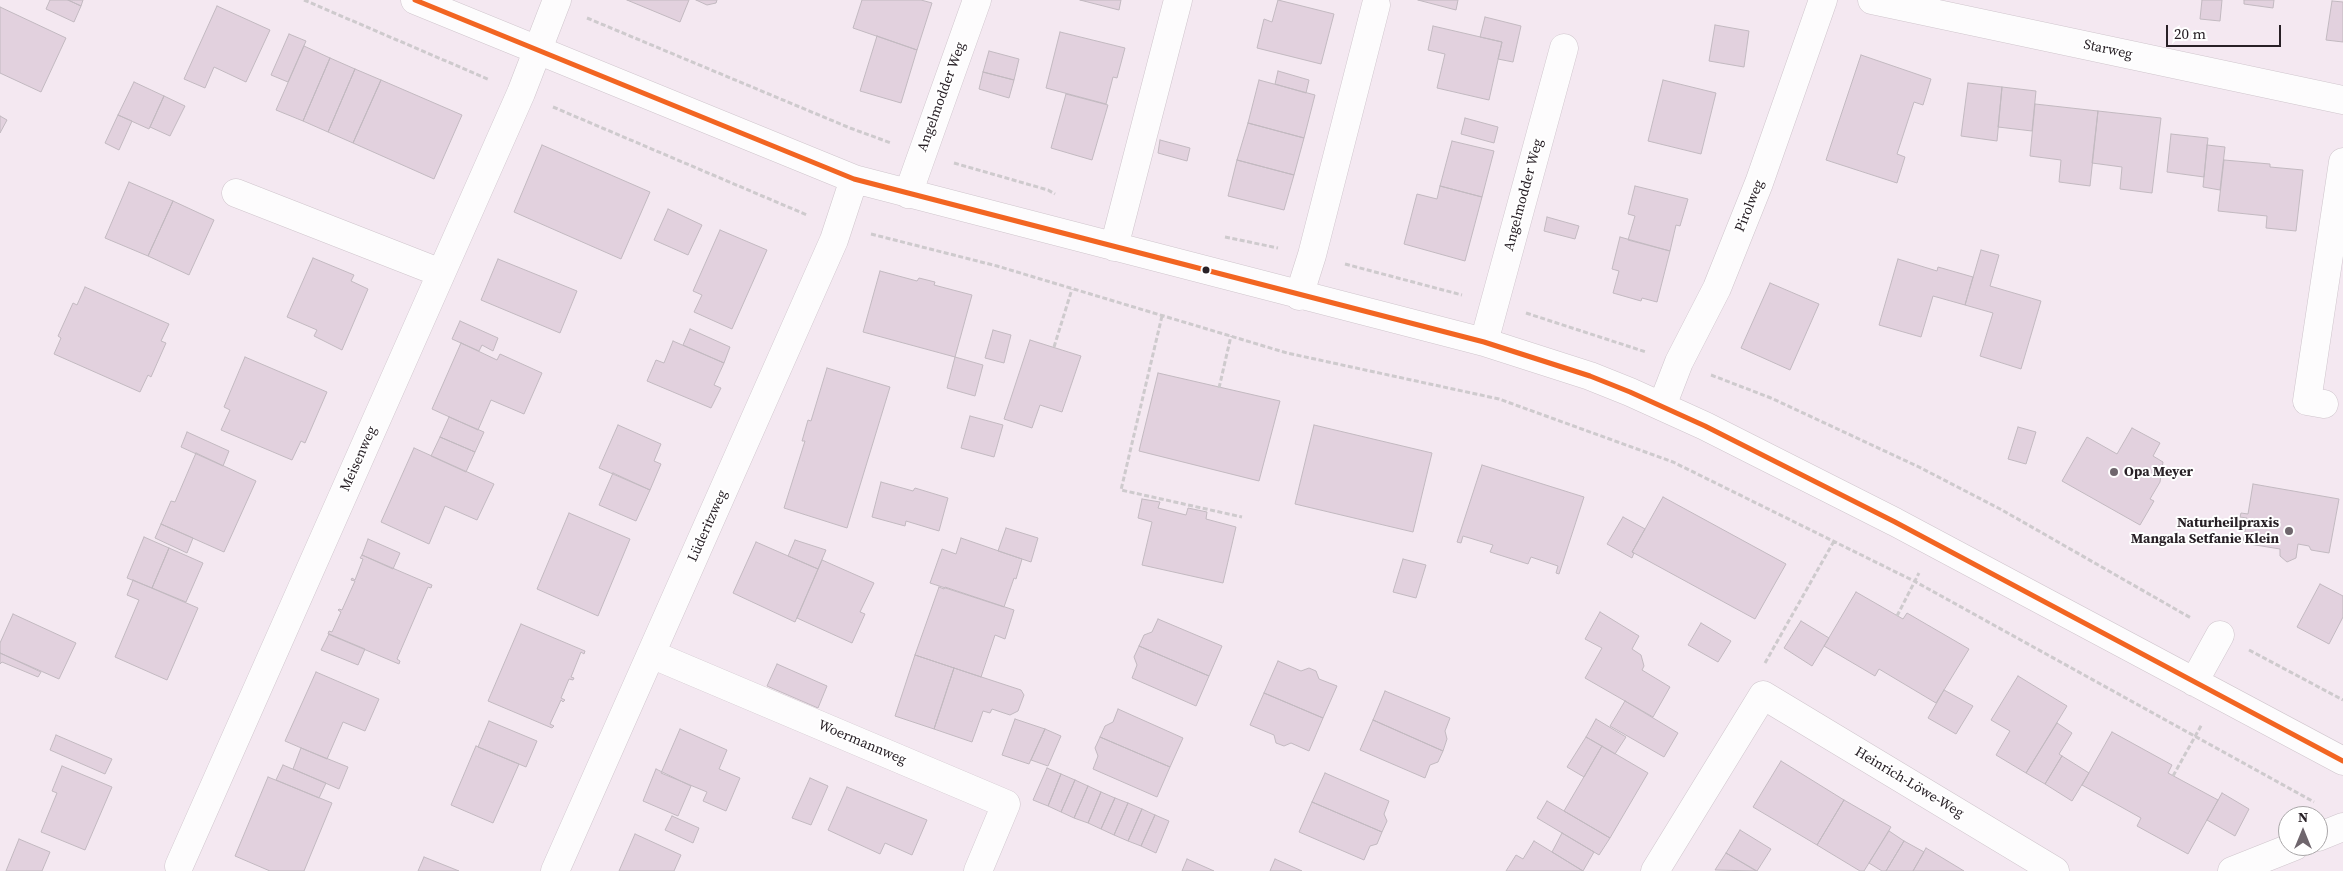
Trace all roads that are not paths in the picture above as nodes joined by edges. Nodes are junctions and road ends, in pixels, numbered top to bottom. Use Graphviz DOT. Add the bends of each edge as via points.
graph roads {
  1 [pos="414,0"];
  2 [pos="557,0"];
  3 [pos="977,0"];
  4 [pos="1178,0"];
  5 [pos="1823,0"];
  6 [pos="1872,0"];
  7 [pos="1376,5"];
  8 [pos="1564,48"];
  9 [pos="536,51"];
  10 [pos="2343,100"];
  11 [pos="2343,162"];
  12 [pos="854,180"];
  13 [pos="236,193"];
  14 [pos="908,194"];
  15 [pos="1114,247"];
  16 [pos="441,273"];
  17 [pos="1300,296"];
  18 [pos="1484,342"];
  19 [pos="2324,404"];
  20 [pos="1662,406"];
  21 [pos="2220,635"];
  22 [pos="651,654"];
  23 [pos="2194,682"];
  24 [pos="2343,761"];
  25 [pos="2343,827"];
  26 [pos="2328,833"];
  27 [pos="2278,853"];
  28 [pos="178,866"];
  29 [pos="555,871"];
  30 [pos="978,871"];
  31 [pos="1655,871"];
  32 [pos="2055,871"];
  33 [pos="2232,871"];
  1 -- 9 [label="street"];
  2 -- 9 [label="street, Meisenweg"];
  3 -- 14 [label="street, Angelmodder Weg"];
  4 -- 15 [label="street"];
  5 -- 20 [label="street, Pirolweg" via="1759,183 1717,288 1679,362"];
  6 -- 10 [label="street, Starweg"];
  7 -- 17 [label="street"];
  8 -- 18 [label="street, Angelmodder Weg"];
  9 -- 12 [label="street"];
  9 -- 16 [label="street, Meisenweg"];
  11 -- 19 [label="street" via="2307,401"];
  12 -- 14 [label="street"];
  12 -- 22 [label="street, Lüderitzweg" via="840,226"];
  13 -- 16 [label="street"];
  14 -- 15 [label="street"];
  15 -- 17 [label="street"];
  16 -- 28 [label="street, Meisenweg"];
  17 -- 18 [label="street"];
  18 -- 20 [label="street" via="1590,376"];
  20 -- 23 [label="street" via="1902,526"];
  21 -- 23 [label="street"];
  22 -- 29 [label="street, Lüderitzweg"];
  22 -- 30 [label="street, Woermannweg" via="1006,804"];
  23 -- 24 [label="street"];
  25 -- 26 [label="street"];
  27 -- 33 [label="street"];
  31 -- 32 [label="street, Heinrich-Löwe-Weg" via="1763,695"];
}
